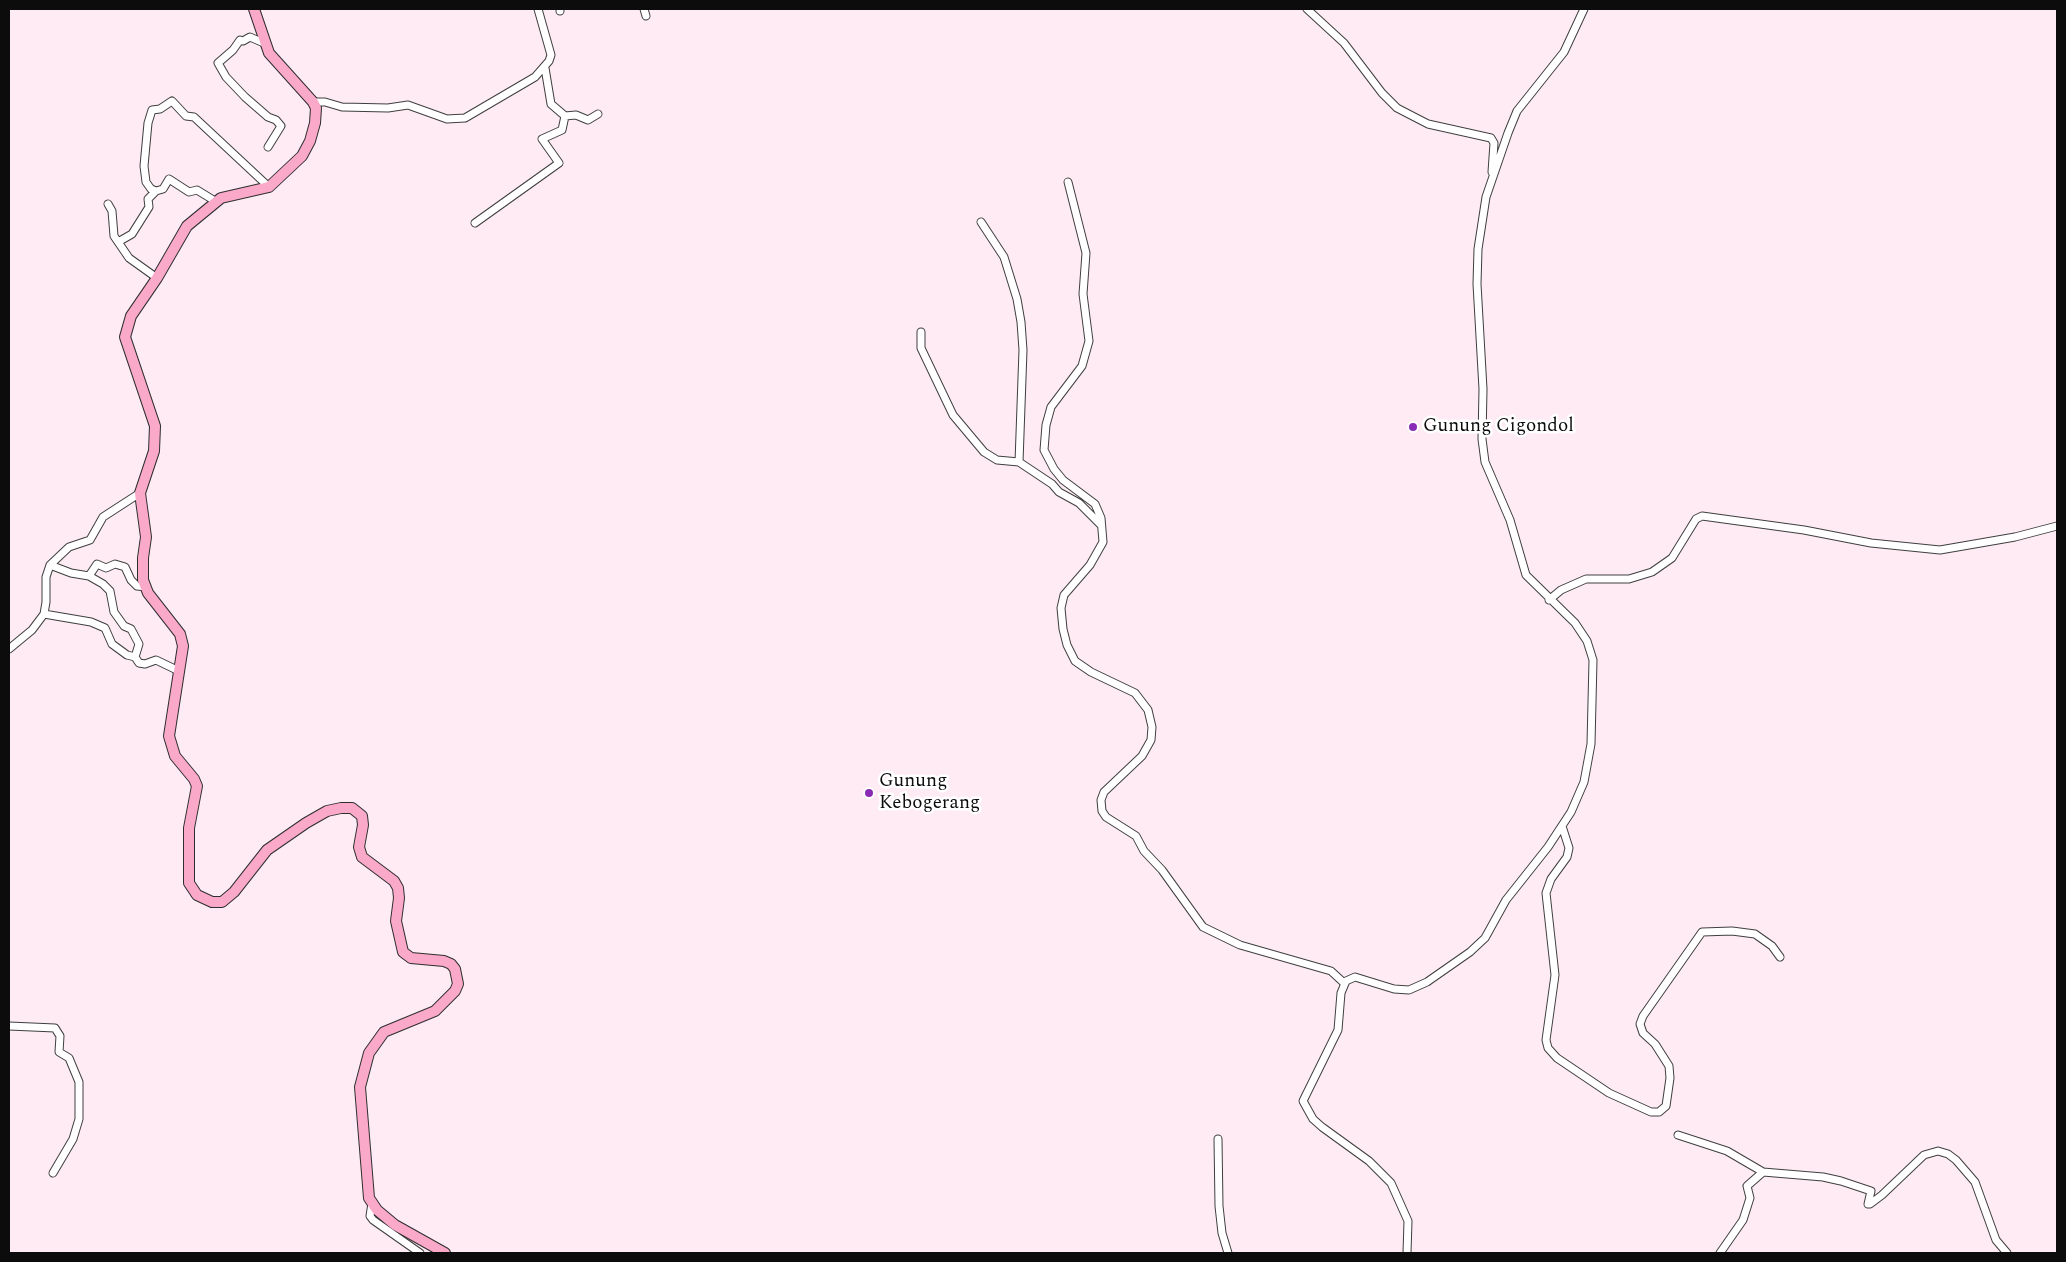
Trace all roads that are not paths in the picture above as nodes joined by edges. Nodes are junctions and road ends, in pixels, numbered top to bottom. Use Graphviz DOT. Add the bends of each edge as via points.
graph roads {
  1 [pos="254,9"];
  2 [pos="538,9"];
  3 [pos="1306,9"];
  4 [pos="1584,9"];
  5 [pos="266,44"];
  6 [pos="545,68"];
  7 [pos="313,102"];
  8 [pos="598,114"];
  9 [pos="565,116"];
  10 [pos="268,147"];
  11 [pos="1493,174"];
  12 [pos="1068,182"];
  13 [pos="269,187"];
  14 [pos="156,191"];
  15 [pos="216,201"];
  16 [pos="108,204"];
  17 [pos="982,222"];
  18 [pos="475,223"];
  19 [pos="118,242"];
  20 [pos="157,278"];
  21 [pos="921,332"];
  22 [pos="1019,462"];
  23 [pos="140,493"];
  24 [pos="1101,525"];
  25 [pos="2057,526"];
  26 [pos="50,565"];
  27 [pos="89,576"];
  28 [pos="146,587"];
  29 [pos="1549,600"];
  30 [pos="44,614"];
  31 [pos="9,648"];
  32 [pos="135,656"];
  33 [pos="180,671"];
  34 [pos="1562,826"];
  35 [pos="1780,957"];
  36 [pos="1344,983"];
  37 [pos="9,1026"];
  38 [pos="1678,1135"];
  39 [pos="1218,1139"];
  40 [pos="1763,1172"];
  41 [pos="53,1174"];
  42 [pos="372,1203"];
  43 [pos="420,1253"];
  44 [pos="445,1253"];
  45 [pos="1228,1253"];
  46 [pos="1407,1253"];
  47 [pos="1720,1253"];
  48 [pos="2007,1253"];
  1 -- 5 [label="street"];
  2 -- 6 [label="street" via="551,55"];
  3 -- 11 [label="street" via="1344,43 1397,108 1428,124 1491,138 1494,143"];
  4 -- 11 [label="street" via="1559,60 1518,112"];
  5 -- 7 [label="street" via="269,53"];
  5 -- 10 [label="street" via="250,37 240,40 218,63 226,78 244,97 281,126"];
  6 -- 7 [label="street" via="529,81 459,120 408,105 342,107"];
  6 -- 9 [label="street" via="551,104"];
  7 -- 13 [label="street" via="316,117 307,148"];
  8 -- 9 [label="street" via="588,120 576,115"];
  9 -- 18 [label="street" via="562,130 542,139 559,163"];
  11 -- 29 [label="street" via="1486,197 1477,266 1483,452 1510,520 1524,571"];
  12 -- 24 [label="street" via="1086,253 1083,294 1089,341 1082,366 1051,407 1044,450 1063,480 1095,504"];
  13 -- 14 [label="street" via="172,101 152,110 148,122 144,166 146,182 151,190"];
  13 -- 15 [label="street"];
  14 -- 15 [label="street" via="163,188 169,179 189,192 197,190"];
  14 -- 19 [label="street" via="148,199 148,207 132,234"];
  15 -- 20 [label="street" via="183,231"];
  16 -- 19 [label="street"];
  17 -- 22 [label="street" via="1004,257 1017,299 1023,350"];
  19 -- 20 [label="street" via="129,258"];
  20 -- 23 [label="street" via="131,316 125,337 155,426 154,451"];
  21 -- 22 [label="street" via="921,348 952,416 984,452 997,460"];
  22 -- 24 [label="street" via="1079,503"];
  23 -- 26 [label="street" via="104,517 90,540 69,547"];
  23 -- 28 [label="street" via="146,537 142,568"];
  24 -- 36 [label="street" via="1101,549 1090,566 1068,588 1062,600 1064,636 1077,663 1139,696 1148,710 1152,727 1151,740 1142,756 1104,792 1101,800 1103,814 1136,836 1203,927 1240,946 1331,971"];
  25 -- 29 [label="street" via="1940,550 1871,543 1702,516 1696,520 1672,558 1652,572 1629,579 1586,579 1561,590"];
  26 -- 27 [label="street"];
  26 -- 30 [label="street" via="46,577"];
  27 -- 28 [label="street" via="97,564 106,568 115,564 125,568 137,586"];
  27 -- 32 [label="street" via="110,591 114,612 124,626 131,629 139,644"];
  28 -- 33 [label="street" via="180,634 183,646"];
  29 -- 34 [label="street" via="1566,614 1587,641 1593,665 1591,744 1584,782 1575,806"];
  30 -- 31 [label="street" via="32,630"];
  30 -- 32 [label="street" via="91,622 105,628 117,649"];
  32 -- 33 [label="street" via="139,663 156,660"];
  33 -- 42 [label="street" via="169,736 175,756 198,786 189,828 188,853 189,883 197,895 212,902 222,902 262,854 283,838 327,811 352,808 363,820 359,847 362,857 394,881 398,888 396,921 403,952 411,958 444,961 454,969 458,986 443,1004 431,1013 388,1029 376,1040 369,1053 360,1087 368,1191"];
  34 -- 35 [label="street" via="1568,854 1551,879 1546,893 1555,975 1546,1040 1557,1058 1609,1093 1651,1112 1659,1112 1666,1106 1670,1078 1668,1066 1655,1044 1641,1031 1640,1024 1702,932 1755,934 1772,946"];
  34 -- 36 [label="street" via="1506,900 1485,938 1470,952 1414,988 1394,990 1355,978"];
  36 -- 46 [label="street" via="1338,1030 1303,1101 1313,1119 1391,1183 1408,1221"];
  37 -- 41 [label="street" via="55,1028 60,1036 59,1052 69,1058 79,1082 79,1119 73,1139"];
  38 -- 40 [label="street" via="1720,1148"];
  39 -- 45 [label="street" via="1219,1206"];
  40 -- 47 [label="street" via="1746,1186 1750,1198 1744,1220"];
  40 -- 48 [label="street" via="1823,1177 1841,1182 1870,1191 1870,1204 1924,1155 1933,1151 1943,1152 1956,1160 1974,1182 1993,1233"];
  42 -- 43 [label="street" via="370,1216 373,1220"];
  42 -- 44 [label="street" via="400,1228"];
}
